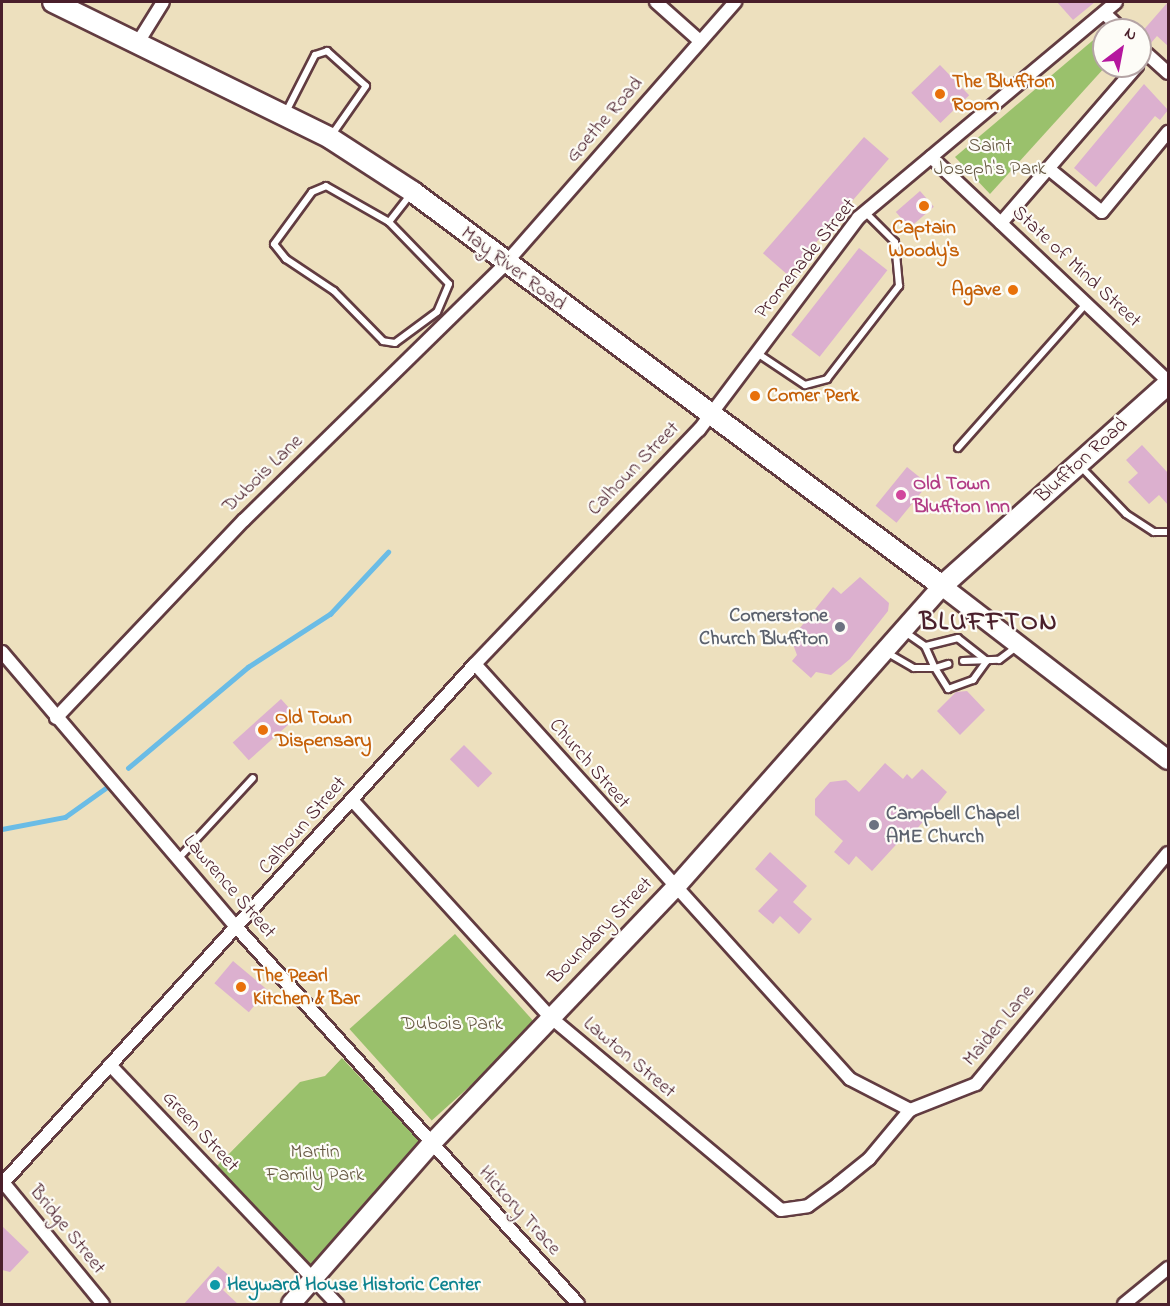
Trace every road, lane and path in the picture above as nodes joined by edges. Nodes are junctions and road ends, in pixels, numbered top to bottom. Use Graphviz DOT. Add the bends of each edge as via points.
graph roads {
  1 [pos="53,2"];
  2 [pos="163,2"];
  3 [pos="656,2"];
  4 [pos="735,2"];
  5 [pos="1116,2"];
  6 [pos="1104,13"];
  7 [pos="1109,18"];
  8 [pos="700,41"];
  9 [pos="136,44"];
  10 [pos="1152,61"];
  11 [pos="1168,73"];
  12 [pos="1127,78"];
  13 [pos="284,115"];
  14 [pos="1168,132"];
  15 [pos="330,138"];
  16 [pos="931,157"];
  17 [pos="1049,169"];
  18 [pos="413,192"];
  19 [pos="865,212"];
  20 [pos="389,222"];
  21 [pos="1002,224"];
  22 [pos="505,264"];
  23 [pos="1086,303"];
  24 [pos="757,353"];
  25 [pos="1168,382"];
  26 [pos="709,416"];
  27 [pos="958,448"];
  28 [pos="1078,464"];
  29 [pos="1168,532"];
  30 [pos="942,586"];
  31 [pos="903,631"];
  32 [pos="1019,645"];
  33 [pos="925,646"];
  34 [pos="2,652"];
  35 [pos="884,652"];
  36 [pos="963,661"];
  37 [pos="987,661"];
  38 [pos="475,664"];
  39 [pos="948,664"];
  40 [pos="935,668"];
  41 [pos="56,718"];
  42 [pos="1168,760"];
  43 [pos="253,778"];
  44 [pos="352,800"];
  45 [pos="1168,853"];
  46 [pos="177,859"];
  47 [pos="674,889"];
  48 [pos="238,929"];
  49 [pos="549,1017"];
  50 [pos="110,1065"];
  51 [pos="910,1110"];
  52 [pos="432,1143"];
  53 [pos="2,1182"];
  54 [pos="1168,1268"];
  55 [pos="312,1281"];
  56 [pos="103,1305"];
  57 [pos="291,1305"];
  58 [pos="337,1305"];
  59 [pos="578,1305"];
  60 [pos="1124,1305"];
  1 -- 9 [label="main road, May River Road"];
  2 -- 9 [label="street"];
  3 -- 8 [label="street"];
  4 -- 8 [label="street, Goethe Road"];
  5 -- 6 [label="street, Promenade Street"];
  6 -- 7 [label="street"];
  6 -- 16 [label="street, Promenade Street"];
  8 -- 22 [label="street, Goethe Road"];
  9 -- 13 [label="main road, May River Road"];
  10 -- 11 [label="street"];
  12 -- 17 [label="street"];
  13 -- 15 [label="main road, May River Road"];
  13 -- 15 [label="lane" via="315,55 327,51 366,86"];
  14 -- 17 [label="street" via="1102,212"];
  15 -- 18 [label="main road, May River Road"];
  16 -- 19 [label="street, Promenade Street"];
  16 -- 21 [label="street, State of Mind Street"];
  17 -- 21 [label="street"];
  18 -- 20 [label="lane"];
  18 -- 22 [label="main road, May River Road"];
  19 -- 24 [label="street, Promenade Street"];
  19 -- 24 [label="lane" via="895,242 899,286 827,379 805,386"];
  20 -- 20 [label="lane" via="326,186 312,192 274,244 286,259 334,291 383,341 395,343 437,312 449,284"];
  21 -- 23 [label="street, State of Mind Street"];
  22 -- 26 [label="main road, May River Road"];
  22 -- 41 [label="street, Dubois Lane" via="244,519"];
  23 -- 25 [label="street, State of Mind Street"];
  23 -- 27 [label="lane"];
  24 -- 26 [label="street, Promenade Street"];
  25 -- 28 [label="main road, Bluffton Road"];
  26 -- 30 [label="main road, May River Road"];
  26 -- 38 [label="street, Calhoun Street"];
  28 -- 29 [label="lane" via="1126,514 1154,532"];
  28 -- 30 [label="main road, Bluffton Road"];
  30 -- 31 [label="street, Boundary Street"];
  30 -- 32 [label="street"];
  31 -- 33 [label="lane"];
  31 -- 35 [label="street, Boundary Street"];
  32 -- 37 [label="lane" via="999,660"];
  32 -- 42 [label="street"];
  33 -- 37 [label="lane" via="958,638"];
  33 -- 40 [label="lane"];
  34 -- 41 [label="street, Lawrence Street"];
  35 -- 40 [label="lane" via="914,668"];
  35 -- 47 [label="street, Boundary Street"];
  36 -- 37 [label="lane"];
  37 -- 40 [label="lane" via="973,680 948,689"];
  38 -- 44 [label="street, Calhoun Street"];
  38 -- 47 [label="street, Church Street"];
  39 -- 40 [label="lane"];
  41 -- 46 [label="street, Lawrence Street"];
  43 -- 46 [label="lane"];
  44 -- 48 [label="street, Calhoun Street"];
  44 -- 49 [label="street, Lawton Street"];
  45 -- 51 [label="street, Maiden Lane" via="976,1084"];
  46 -- 48 [label="street, Lawrence Street"];
  47 -- 49 [label="street, Boundary Street"];
  47 -- 51 [label="street" via="850,1079"];
  48 -- 50 [label="street, Calhoun Street"];
  48 -- 52 [label="street, Lawrence Street"];
  49 -- 51 [label="street, Lawton Street" via="781,1210 807,1206 837,1184 869,1159"];
  49 -- 52 [label="street, Boundary Street"];
  50 -- 53 [label="street, Calhoun Street"];
  50 -- 55 [label="street, Green Street"];
  52 -- 55 [label="street, Boundary Street"];
  52 -- 59 [label="street, Hickory Trace"];
  53 -- 56 [label="street, Bridge Street"];
  54 -- 60 [label="street"];
  55 -- 57 [label="street, Boundary Street"];
  55 -- 58 [label="street, Green Street"];
}
